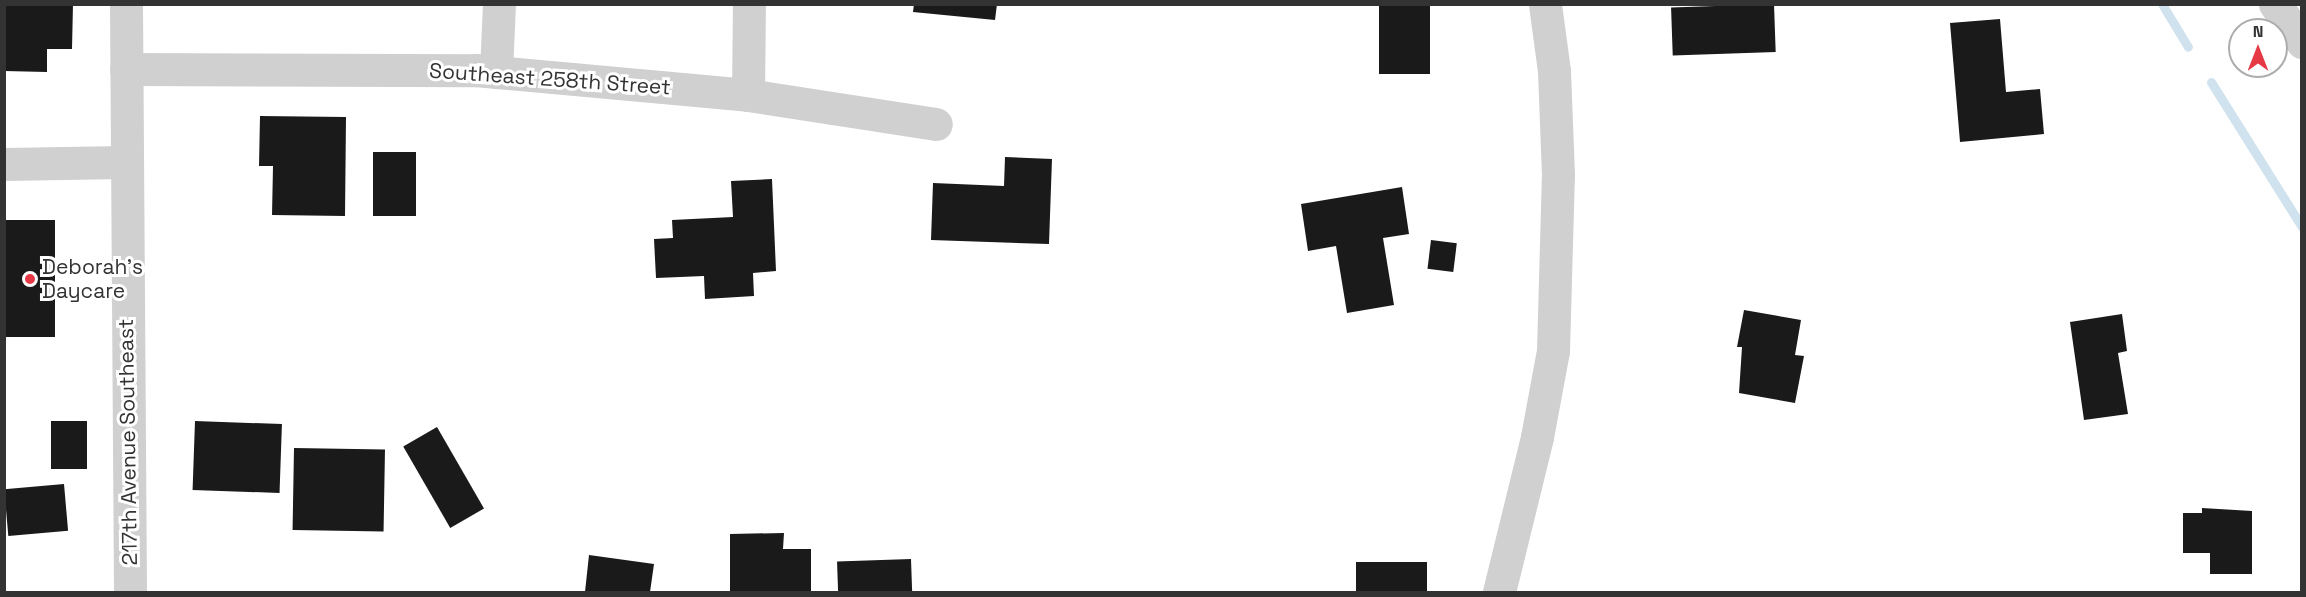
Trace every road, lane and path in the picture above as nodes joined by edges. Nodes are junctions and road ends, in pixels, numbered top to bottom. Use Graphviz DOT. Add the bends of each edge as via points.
graph roads {
  1 [pos="126,4"];
  2 [pos="499,4"];
  3 [pos="749,4"];
  4 [pos="1545,4"];
  5 [pos="2275,4"];
  6 [pos="2301,42"];
  7 [pos="126,69"];
  8 [pos="496,72"];
  9 [pos="748,95"];
  10 [pos="936,124"];
  11 [pos="125,162"];
  12 [pos="4,164"];
  13 [pos="130,592"];
  14 [pos="1499,592"];
  1 -- 7 [label="street, 217th Avenue Southeast"];
  2 -- 8 [label="street"];
  3 -- 9 [label="street"];
  4 -- 14 [label="street" via="1554,71 1559,186 1553,351 1538,437"];
  5 -- 6 [label="street"];
  7 -- 8 [label="street, Southeast 258th Street"];
  7 -- 11 [label="street, 217th Avenue Southeast"];
  8 -- 9 [label="street, Southeast 258th Street"];
  9 -- 10 [label="street, Southeast 258th Street"];
  11 -- 12 [label="street"];
  11 -- 13 [label="street, 217th Avenue Southeast"];
}
